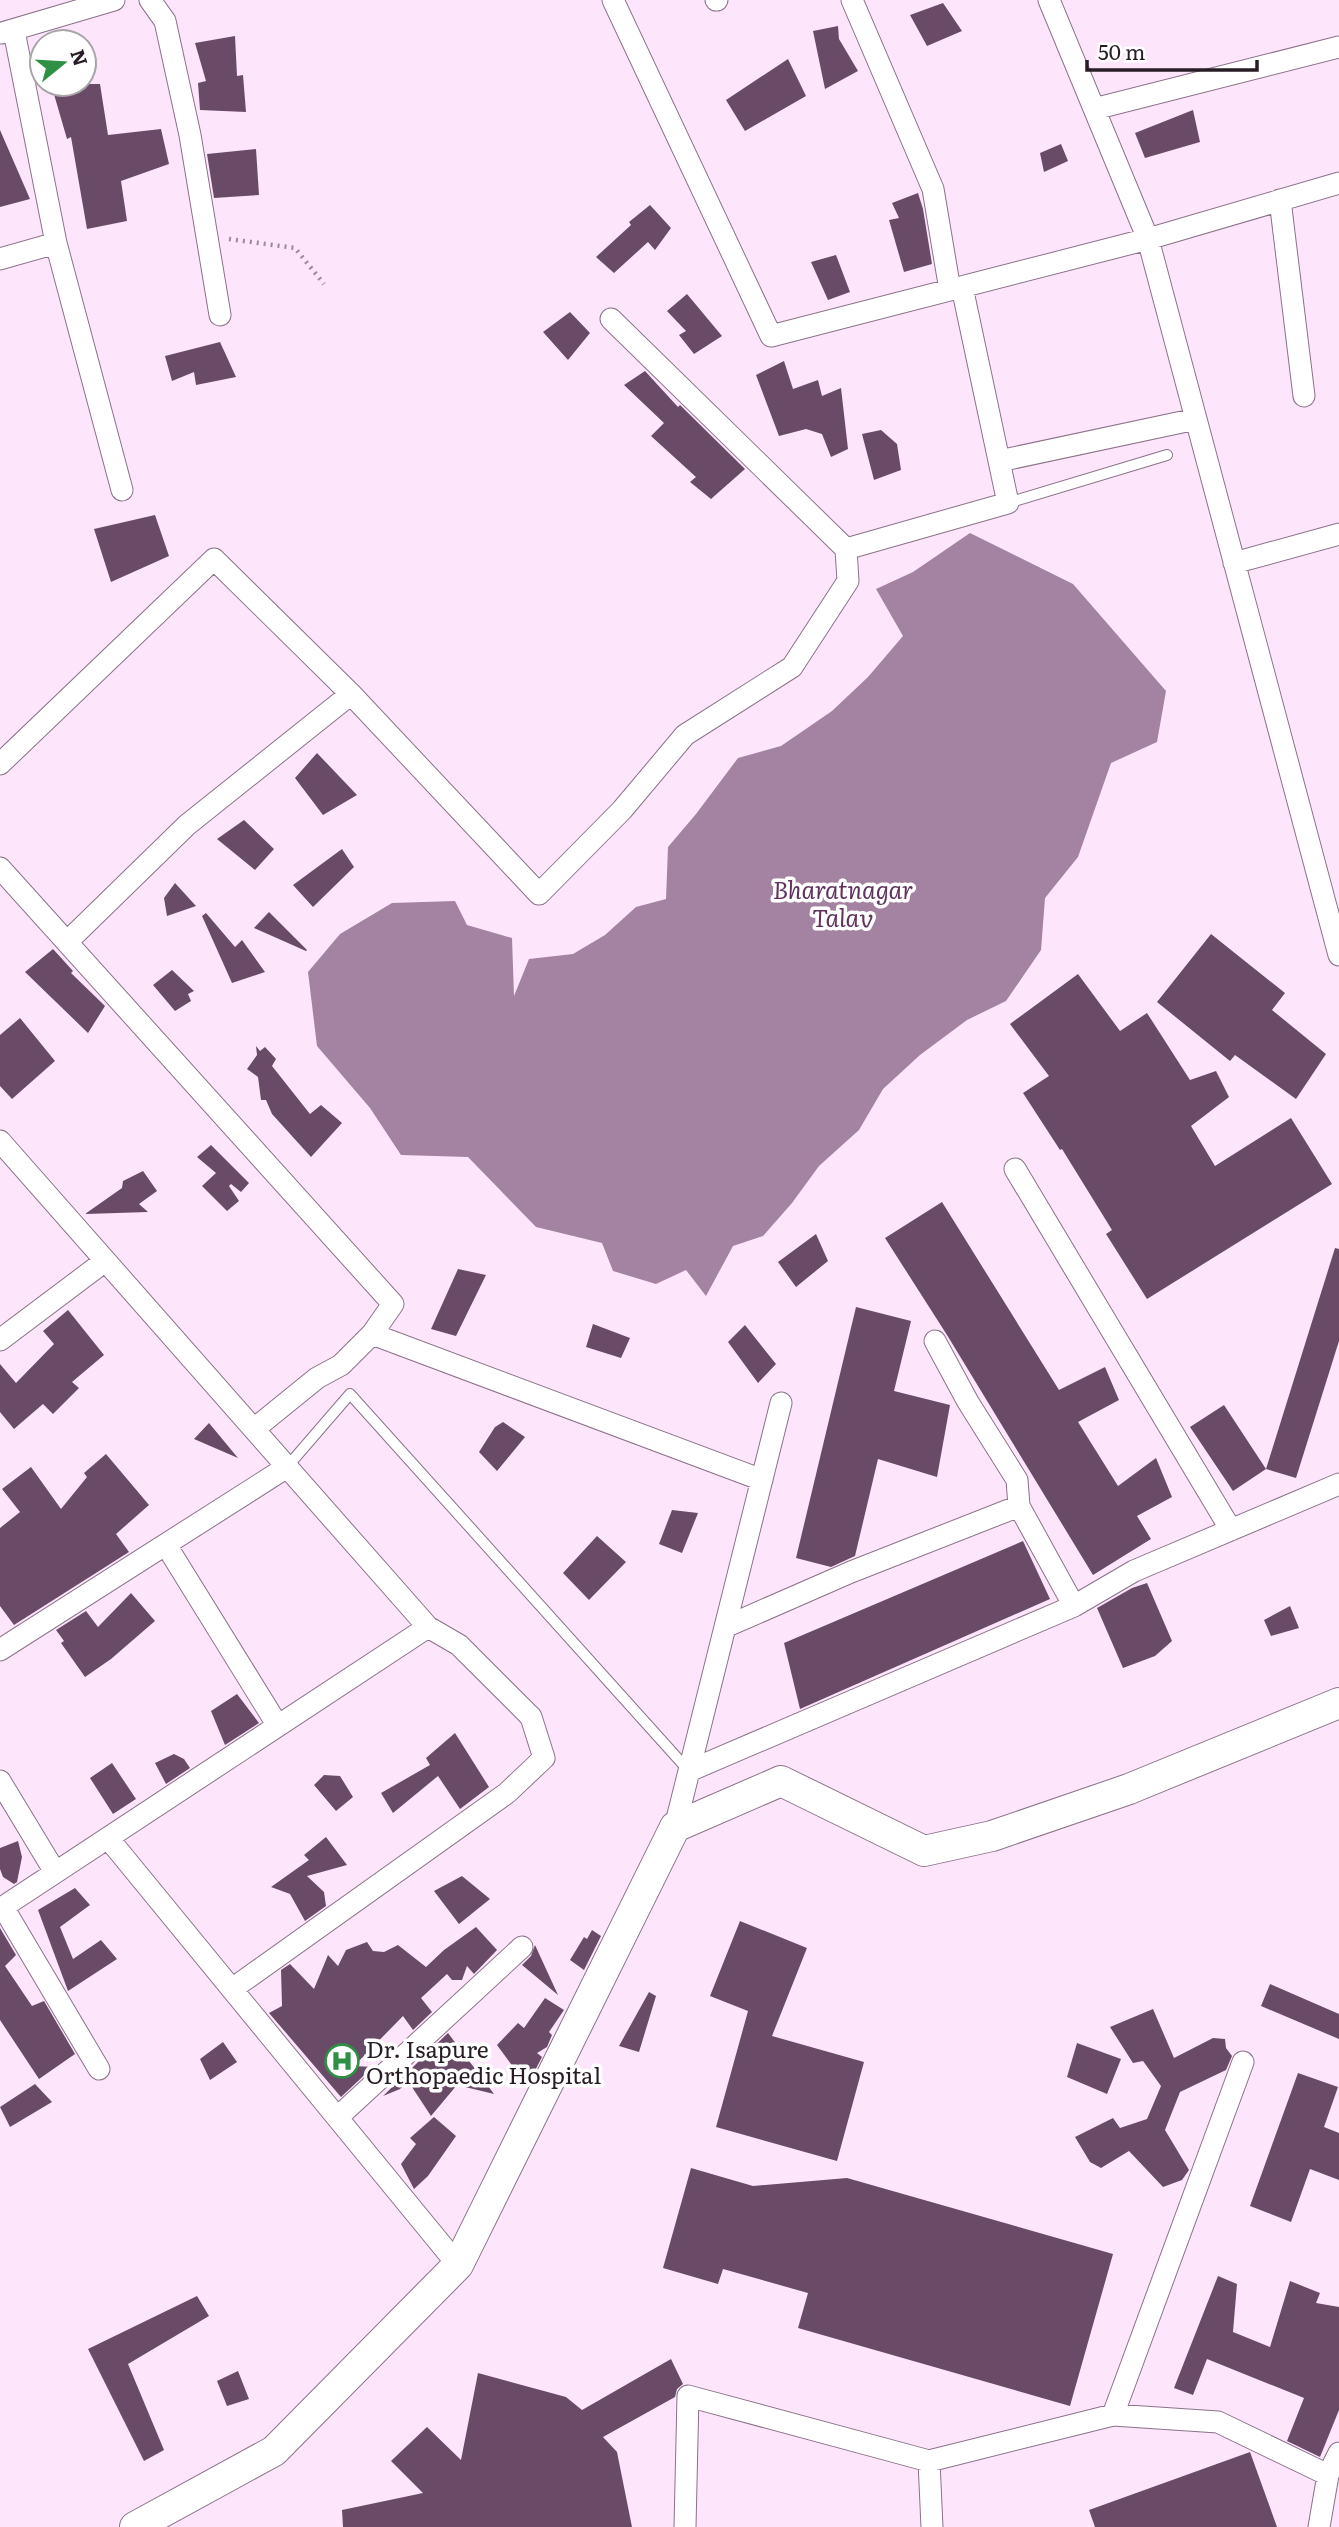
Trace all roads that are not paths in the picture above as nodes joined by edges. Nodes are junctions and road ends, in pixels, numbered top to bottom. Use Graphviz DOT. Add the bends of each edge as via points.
graph roads {
  1 [pos="114,0"];
  2 [pos="150,0"];
  3 [pos="613,0"];
  4 [pos="852,0"];
  5 [pos="1049,0"];
  6 [pos="7,32"];
  7 [pos="1339,47"];
  8 [pos="1094,109"];
  9 [pos="1339,183"];
  10 [pos="1280,200"];
  11 [pos="1148,239"];
  12 [pos="56,243"];
  13 [pos="0,258"];
  14 [pos="956,288"];
  15 [pos="220,315"];
  16 [pos="611,319"];
  17 [pos="1304,396"];
  18 [pos="1196,419"];
  19 [pos="1167,455"];
  20 [pos="999,461"];
  21 [pos="122,490"];
  22 [pos="1008,503"];
  23 [pos="1339,534"];
  24 [pos="846,549"];
  25 [pos="1234,563"];
  26 [pos="351,694"];
  27 [pos="0,764"];
  28 [pos="0,868"];
  29 [pos="66,942"];
  30 [pos="1339,955"];
  31 [pos="0,1141"];
  32 [pos="1015,1169"];
  33 [pos="105,1261"];
  34 [pos="373,1334"];
  35 [pos="0,1340"];
  36 [pos="936,1341"];
  37 [pos="781,1403"];
  38 [pos="254,1429"];
  39 [pos="287,1467"];
  40 [pos="762,1480"];
  41 [pos="1339,1484"];
  42 [pos="1019,1506"];
  43 [pos="1230,1530"];
  44 [pos="166,1545"];
  45 [pos="1073,1606"];
  46 [pos="428,1627"];
  47 [pos="725,1627"];
  48 [pos="0,1650"];
  49 [pos="1339,1703"];
  50 [pos="278,1726"];
  51 [pos="689,1771"];
  52 [pos="0,1781"];
  53 [pos="675,1827"];
  54 [pos="108,1838"];
  55 [pos="55,1872"];
  56 [pos="2,1908"];
  57 [pos="522,1947"];
  58 [pos="232,1989"];
  59 [pos="1243,2062"];
  60 [pos="99,2069"];
  61 [pos="338,2117"];
  62 [pos="457,2264"];
  63 [pos="1112,2415"];
  64 [pos="1339,2453"];
  65 [pos="929,2461"];
  66 [pos="1328,2475"];
  67 [pos="135,2527"];
  68 [pos="685,2527"];
  69 [pos="932,2527"];
  70 [pos="1319,2527"];
  1 -- 6 [label="street"];
  2 -- 15 [label="street" via="165,21 190,135"];
  3 -- 14 [label="street" via="771,336"];
  4 -- 14 [label="street" via="933,189"];
  5 -- 8 [label="street"];
  6 -- 12 [label="street"];
  7 -- 8 [label="street"];
  8 -- 11 [label="street"];
  9 -- 10 [label="street"];
  10 -- 11 [label="street"];
  10 -- 17 [label="street"];
  11 -- 14 [label="street"];
  11 -- 18 [label="street"];
  12 -- 13 [label="street"];
  12 -- 21 [label="street"];
  14 -- 20 [label="street"];
  16 -- 24 [label="street"];
  18 -- 20 [label="street"];
  18 -- 25 [label="street"];
  19 -- 22 [label="lane"];
  20 -- 22 [label="street"];
  22 -- 24 [label="street"];
  23 -- 25 [label="street"];
  24 -- 26 [label="street" via="848,580 792,667 685,735 622,810 539,894"];
  25 -- 30 [label="street"];
  26 -- 27 [label="street" via="214,559"];
  26 -- 29 [label="street" via="187,825"];
  28 -- 29 [label="street"];
  29 -- 34 [label="street" via="393,1304"];
  31 -- 33 [label="street"];
  32 -- 43 [label="street"];
  33 -- 35 [label="street"];
  33 -- 38 [label="street"];
  34 -- 38 [label="street" via="341,1365 317,1378"];
  34 -- 40 [label="street"];
  36 -- 42 [label="street" via="1017,1480"];
  37 -- 40 [label="street"];
  38 -- 39 [label="street"];
  39 -- 44 [label="street"];
  39 -- 46 [label="street"];
  39 -- 51 [label="lane" via="349,1394"];
  40 -- 47 [label="street"];
  41 -- 43 [label="street"];
  42 -- 45 [label="street"];
  42 -- 47 [label="street"];
  43 -- 45 [label="street" via="1135,1571"];
  44 -- 48 [label="street"];
  44 -- 50 [label="street"];
  45 -- 51 [label="street"];
  46 -- 50 [label="street"];
  46 -- 58 [label="street" via="459,1645 531,1717 544,1758 507,1793"];
  47 -- 51 [label="street"];
  49 -- 53 [label="street" via="1129,1789 992,1836 924,1851 781,1781"];
  50 -- 54 [label="street"];
  51 -- 53 [label="street"];
  52 -- 55 [label="street"];
  53 -- 62 [label="street"];
  54 -- 55 [label="street"];
  54 -- 58 [label="street"];
  55 -- 56 [label="street"];
  56 -- 60 [label="street"];
  57 -- 61 [label="street"];
  58 -- 61 [label="street"];
  59 -- 63 [label="street"];
  61 -- 62 [label="street"];
  62 -- 67 [label="street" via="274,2451"];
  63 -- 65 [label="street"];
  63 -- 66 [label="street" via="1218,2423"];
  64 -- 66 [label="street"];
  65 -- 68 [label="street" via="688,2396"];
  65 -- 69 [label="street"];
  66 -- 70 [label="street"];
}
